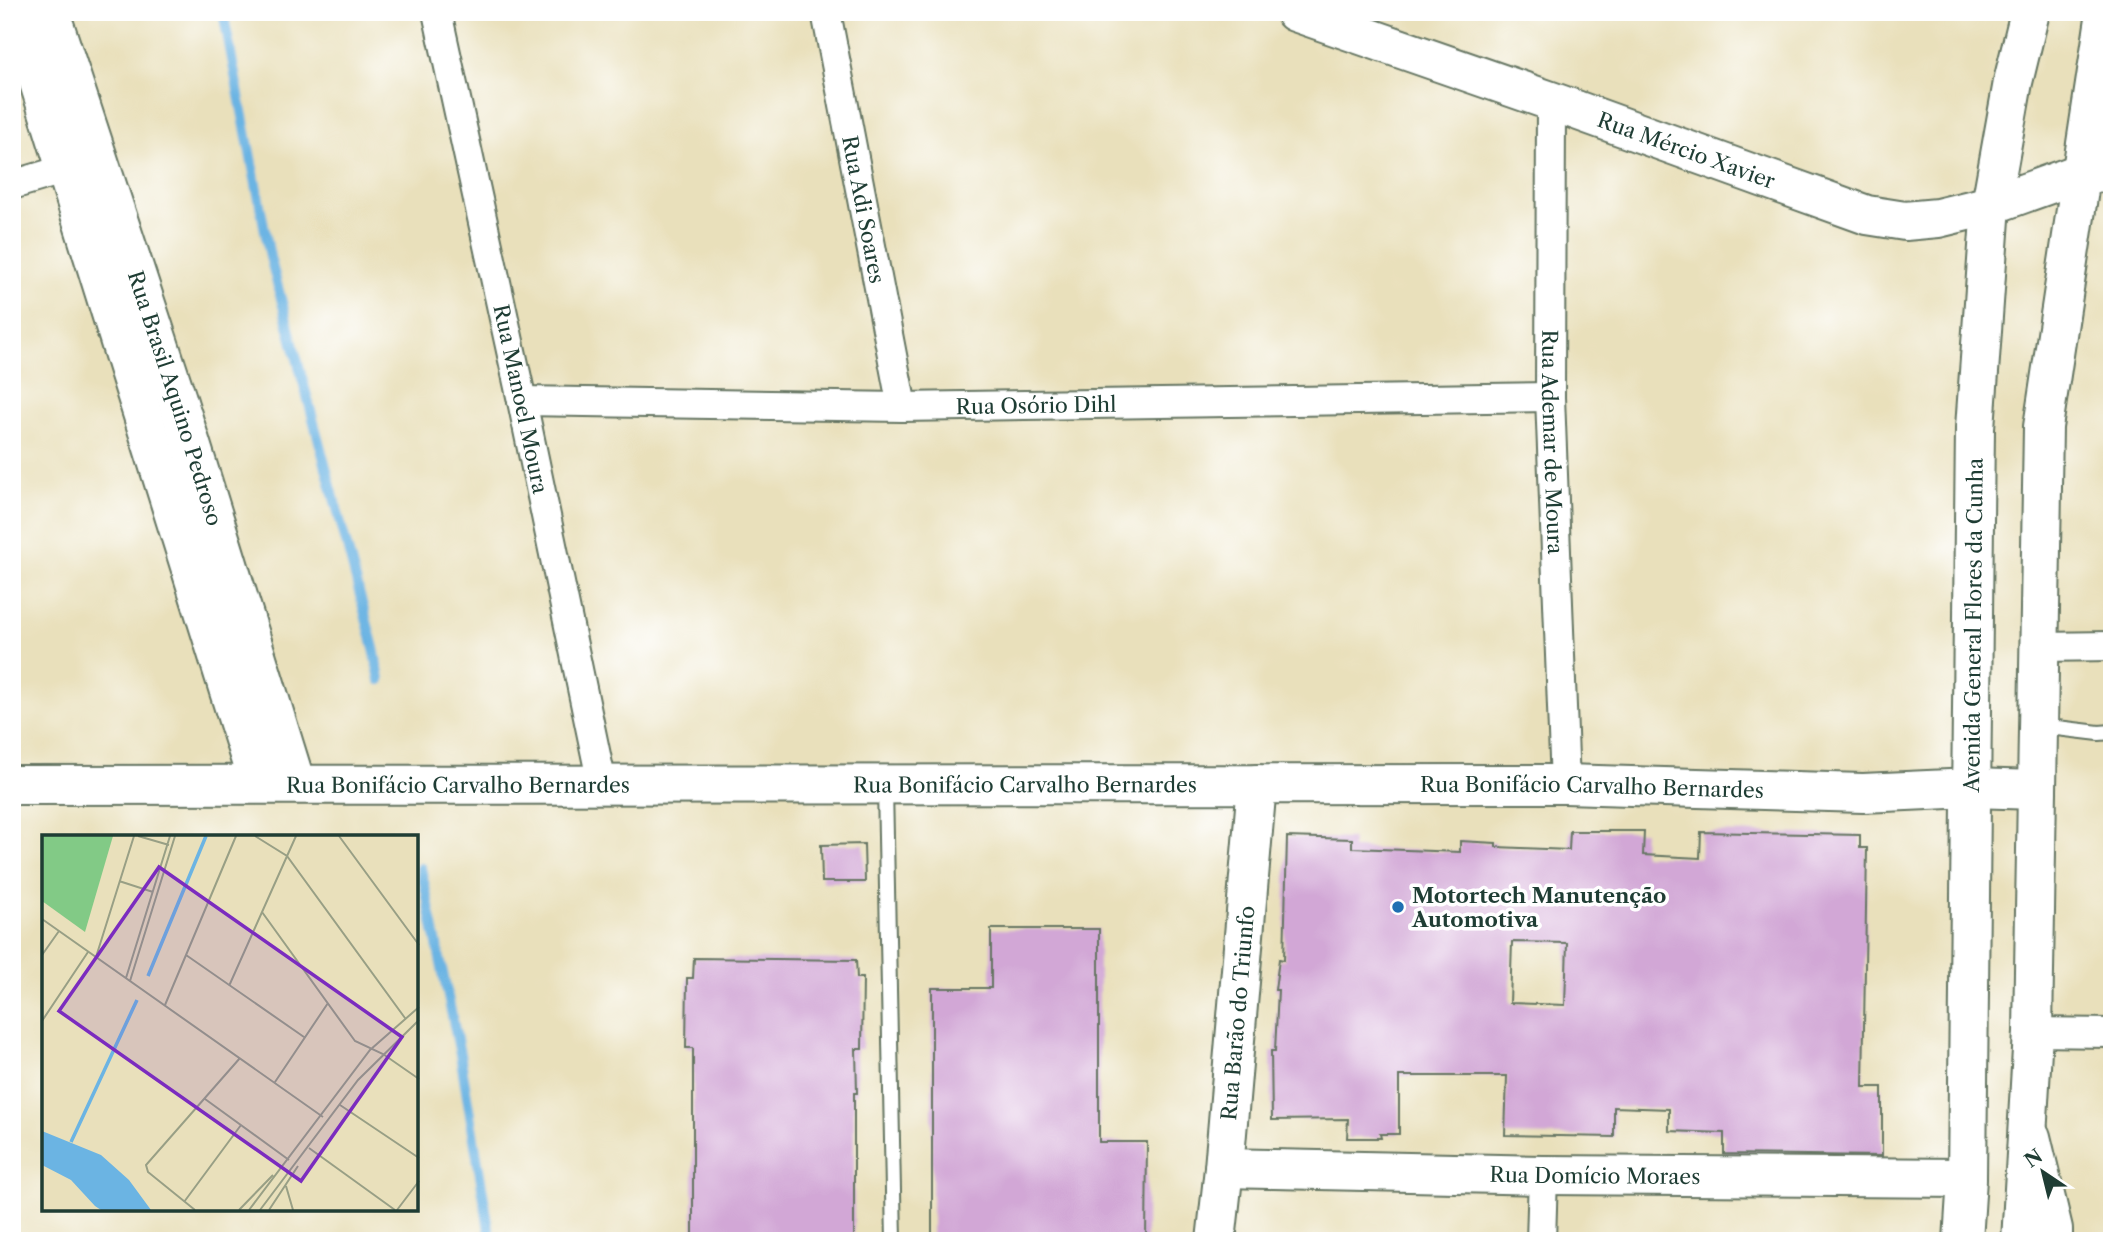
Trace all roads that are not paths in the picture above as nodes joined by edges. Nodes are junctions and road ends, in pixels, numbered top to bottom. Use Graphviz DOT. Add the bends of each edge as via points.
graph roads {
  1 [pos="17,12"];
  2 [pos="50,12"];
  3 [pos="438,12"];
  4 [pos="826,12"];
  5 [pos="1295,12"];
  6 [pos="2030,12"];
  7 [pos="2106,12"];
  8 [pos="1551,101"];
  9 [pos="66,169"];
  10 [pos="2097,173"];
  11 [pos="12,185"];
  12 [pos="1991,205"];
  13 [pos="1550,397"];
  14 [pos="522,401"];
  15 [pos="902,407"];
  16 [pos="2112,646"];
  17 [pos="2040,647"];
  18 [pos="2038,725"];
  19 [pos="2112,732"];
  20 [pos="258,784"];
  21 [pos="296,784"];
  22 [pos="602,784"];
  23 [pos="885,784"];
  24 [pos="1565,784"];
  25 [pos="12,785"];
  26 [pos="1257,785"];
  27 [pos="1971,788"];
  28 [pos="2037,790"];
  29 [pos="2033,1032"];
  30 [pos="2112,1033"];
  31 [pos="2027,1122"];
  32 [pos="1224,1168"];
  33 [pos="1543,1175"];
  34 [pos="1967,1178"];
  35 [pos="1962,1233"];
  36 [pos="894,1241"];
  37 [pos="1216,1241"];
  38 [pos="1541,1241"];
  39 [pos="2021,1241"];
  40 [pos="2053,1241"];
  1 -- 9 [label="street, Rua Brasil Aquino Pedroso"];
  2 -- 21 [label="street, Rua Brasil Aquino Pedroso" via="177,399"];
  3 -- 14 [label="street, Rua Manoel Moura"];
  4 -- 15 [label="street, Rua Adi Soares"];
  5 -- 8 [label="street, Rua Mércio Xavier"];
  6 -- 12 [label="street, Avenida General Flores da Cunha"];
  7 -- 10 [label="street"];
  8 -- 12 [label="street, Rua Mércio Xavier" via="1867,215 1905,221"];
  8 -- 13 [label="street, Rua Ademar de Moura"];
  9 -- 11 [label="street"];
  9 -- 20 [label="street, Rua Brasil Aquino Pedroso"];
  10 -- 12 [label="street, Rua Mércio Xavier"];
  10 -- 17 [label="street" via="2043,427"];
  12 -- 27 [label="street, Avenida General Flores da Cunha" via="1975,428"];
  13 -- 15 [label="street, Rua Osório Dihl"];
  13 -- 24 [label="street, Rua Ademar de Moura"];
  14 -- 15 [label="street, Rua Osório Dihl"];
  14 -- 22 [label="street, Rua Manoel Moura"];
  16 -- 17 [label="street"];
  17 -- 18 [label="street"];
  18 -- 19 [label="lane"];
  18 -- 28 [label="street"];
  20 -- 21 [label="street, Rua Bonifácio Carvalho Bernardes"];
  20 -- 25 [label="street, Rua Bonifácio Carvalho Bernardes"];
  21 -- 22 [label="street, Rua Bonifácio Carvalho Bernardes"];
  22 -- 23 [label="street, Rua Bonifácio Carvalho Bernardes"];
  23 -- 26 [label="street, Rua Bonifácio Carvalho Bernardes"];
  23 -- 36 [label="lane"];
  24 -- 26 [label="street, Rua Bonifácio Carvalho Bernardes"];
  24 -- 27 [label="street, Rua Bonifácio Carvalho Bernardes" via="1863,793"];
  26 -- 32 [label="street, Rua Barão do Triunfo"];
  27 -- 28 [label="street, Rua Bonifácio Carvalho Bernardes"];
  27 -- 34 [label="street, Avenida General Flores da Cunha"];
  28 -- 29 [label="street"];
  29 -- 30 [label="street"];
  29 -- 31 [label="street"];
  31 -- 39 [label="street"];
  31 -- 40 [label="street"];
  32 -- 33 [label="street, Rua Domício Moraes"];
  32 -- 37 [label="street, Rua Barão do Triunfo"];
  33 -- 34 [label="street, Rua Domício Moraes"];
  33 -- 38 [label="street"];
  34 -- 35 [label="street, Avenida General Flores da Cunha"];
}
